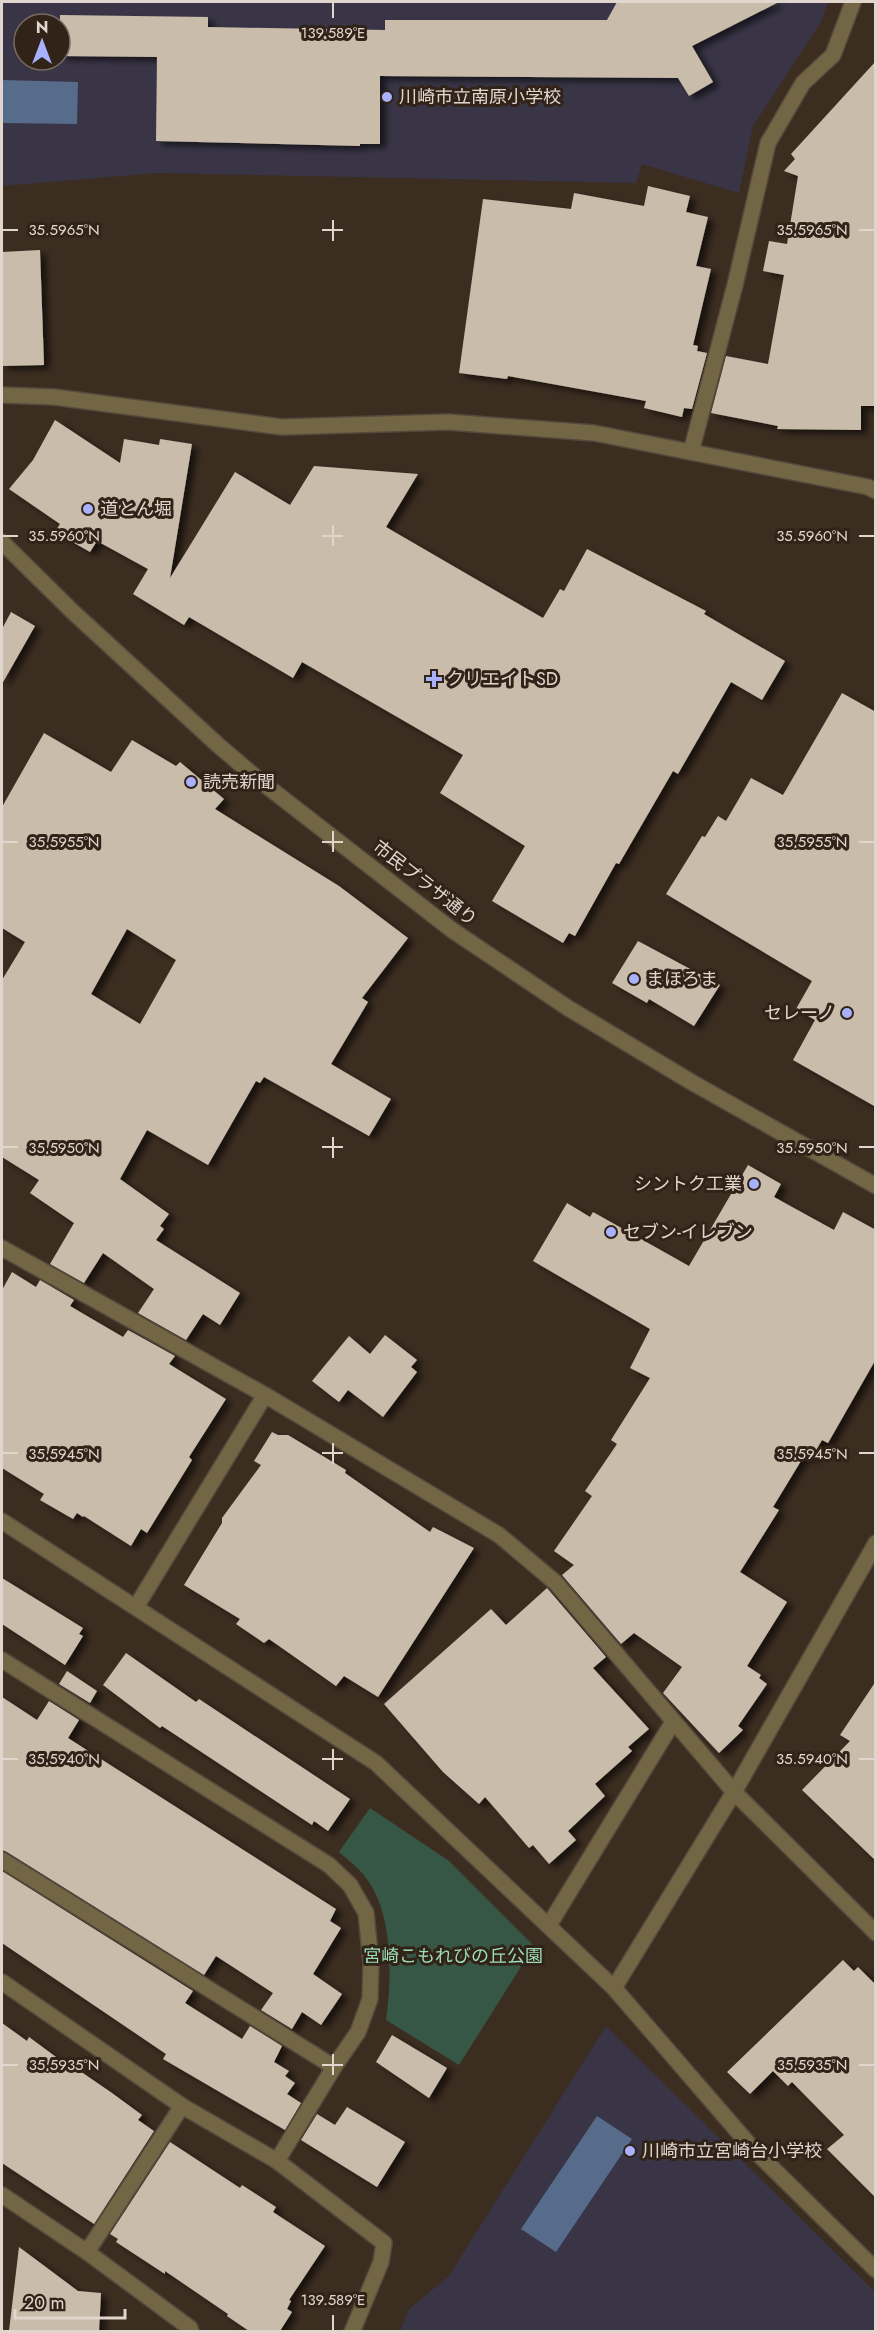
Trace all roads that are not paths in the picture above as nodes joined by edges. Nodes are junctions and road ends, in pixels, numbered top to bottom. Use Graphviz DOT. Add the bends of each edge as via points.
graph roads {
  1 [pos="853,2"];
  2 [pos="2,395"];
  3 [pos="691,452"];
  4 [pos="876,491"];
  5 [pos="2,542"];
  6 [pos="876,1186"];
  7 [pos="2,1248"];
  8 [pos="265,1395"];
  9 [pos="2,1521"];
  10 [pos="876,1543"];
  11 [pos="136,1607"];
  12 [pos="2,1660"];
  13 [pos="673,1722"];
  14 [pos="734,1792"];
  15 [pos="2,1860"];
  16 [pos="549,1925"];
  17 [pos="876,1933"];
  18 [pos="2,1982"];
  19 [pos="614,1988"];
  20 [pos="334,2067"];
  21 [pos="182,2106"];
  22 [pos="277,2161"];
  23 [pos="2,2195"];
  24 [pos="87,2252"];
  25 [pos="876,2270"];
  26 [pos="191,2331"];
  27 [pos="352,2331"];
  1 -- 3 [label="street" via="834,55 803,83 768,143"];
  2 -- 3 [label="street" via="54,396 282,427 448,422 594,433"];
  3 -- 4 [label="street"];
  5 -- 6 [label="street, 市民プラザ通り" via="226,752 452,930 654,1060"];
  7 -- 8 [label="street"];
  8 -- 11 [label="street"];
  8 -- 13 [label="street" via="526,1555 556,1583"];
  9 -- 11 [label="street"];
  10 -- 14 [label="street"];
  11 -- 16 [label="street" via="376,1763"];
  12 -- 20 [label="street" via="328,1865 350,1885 366,1912 370,1999 358,2032"];
  13 -- 14 [label="street"];
  13 -- 16 [label="street"];
  14 -- 17 [label="street"];
  14 -- 19 [label="street"];
  15 -- 20 [label="street"];
  16 -- 19 [label="street"];
  18 -- 21 [label="street"];
  19 -- 25 [label="street" via="753,2149"];
  20 -- 22 [label="street"];
  21 -- 22 [label="street"];
  21 -- 24 [label="street"];
  22 -- 27 [label="street" via="384,2243 381,2262"];
  23 -- 24 [label="street"];
  24 -- 26 [label="street"];
}
